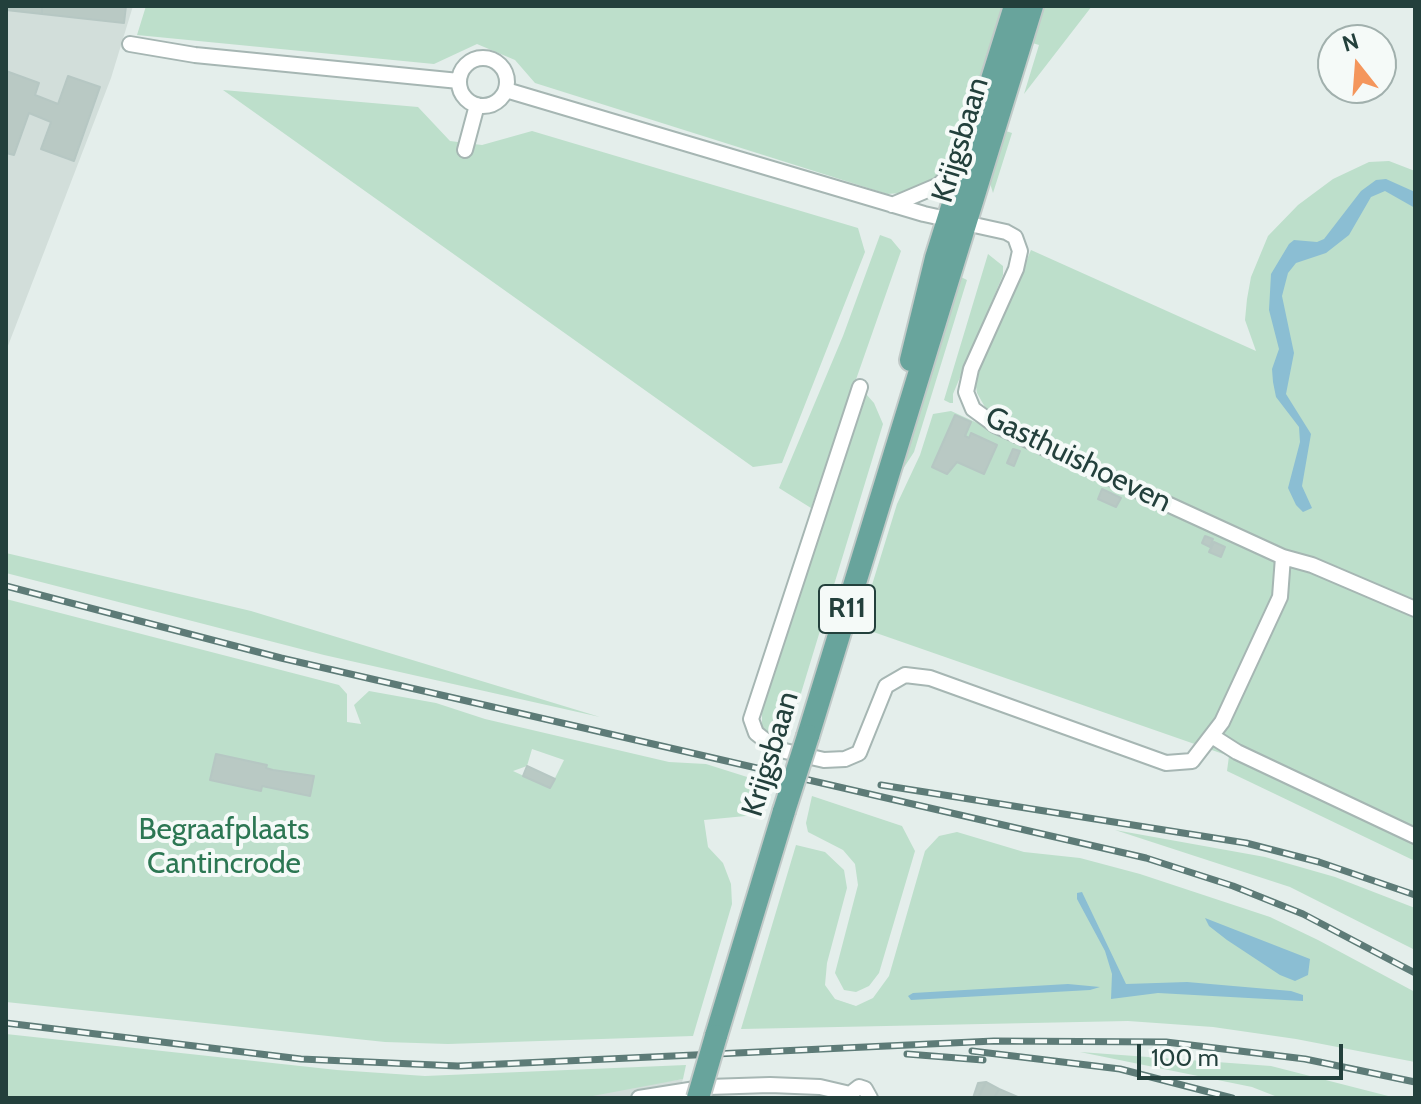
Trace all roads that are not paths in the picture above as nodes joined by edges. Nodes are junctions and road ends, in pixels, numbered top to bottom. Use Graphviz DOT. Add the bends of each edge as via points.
graph roads {
  1 [pos="1015,6"];
  2 [pos="1032,6"];
  3 [pos="130,44"];
  4 [pos="459,81"];
  5 [pos="506,90"];
  6 [pos="477,105"];
  7 [pos="465,150"];
  8 [pos="969,150"];
  9 [pos="892,205"];
  10 [pos="958,222"];
  11 [pos="860,387"];
  12 [pos="1283,557"];
  13 [pos="1415,609"];
  14 [pos="1212,736"];
  15 [pos="1415,836"];
  16 [pos="850,1096"];
  17 [pos="639,1098"];
  18 [pos="698,1098"];
  19 [pos="870,1098"];
  1 -- 8 [label="main road, Krijgsbaan / R11"];
  2 -- 10 [label="main road, Krijgsbaan / R11"];
  3 -- 4 [label="street"];
  4 -- 5 [label="street" via="465,66 488,58 502,66"];
  4 -- 6 [label="street" via="464,96"];
  5 -- 6 [label="street" via="492,105"];
  5 -- 9 [label="street"];
  6 -- 7 [label="street"];
  8 -- 9 [label="street" via="939,185"];
  8 -- 10 [label="main road, Krijgsbaan / R11"];
  9 -- 10 [label="street"];
  10 -- 12 [label="street, Gasthuishoeven" via="1006,232 1015,237 1020,251 971,369 966,392 973,409 995,425"];
  10 -- 18 [label="main road, Krijgsbaan / R11, bridge"];
  11 -- 14 [label="street" via="751,719 756,733 776,749 824,760 845,759 863,747 886,686 895,677 917,675 1166,763 1192,761"];
  12 -- 13 [label="street, Gasthuishoeven"];
  12 -- 14 [label="street" via="1280,597"];
  14 -- 15 [label="street"];
  16 -- 17 [label="street" via="820,1087 770,1085 708,1087"];
  16 -- 19 [label="street" via="859,1087"];
}
